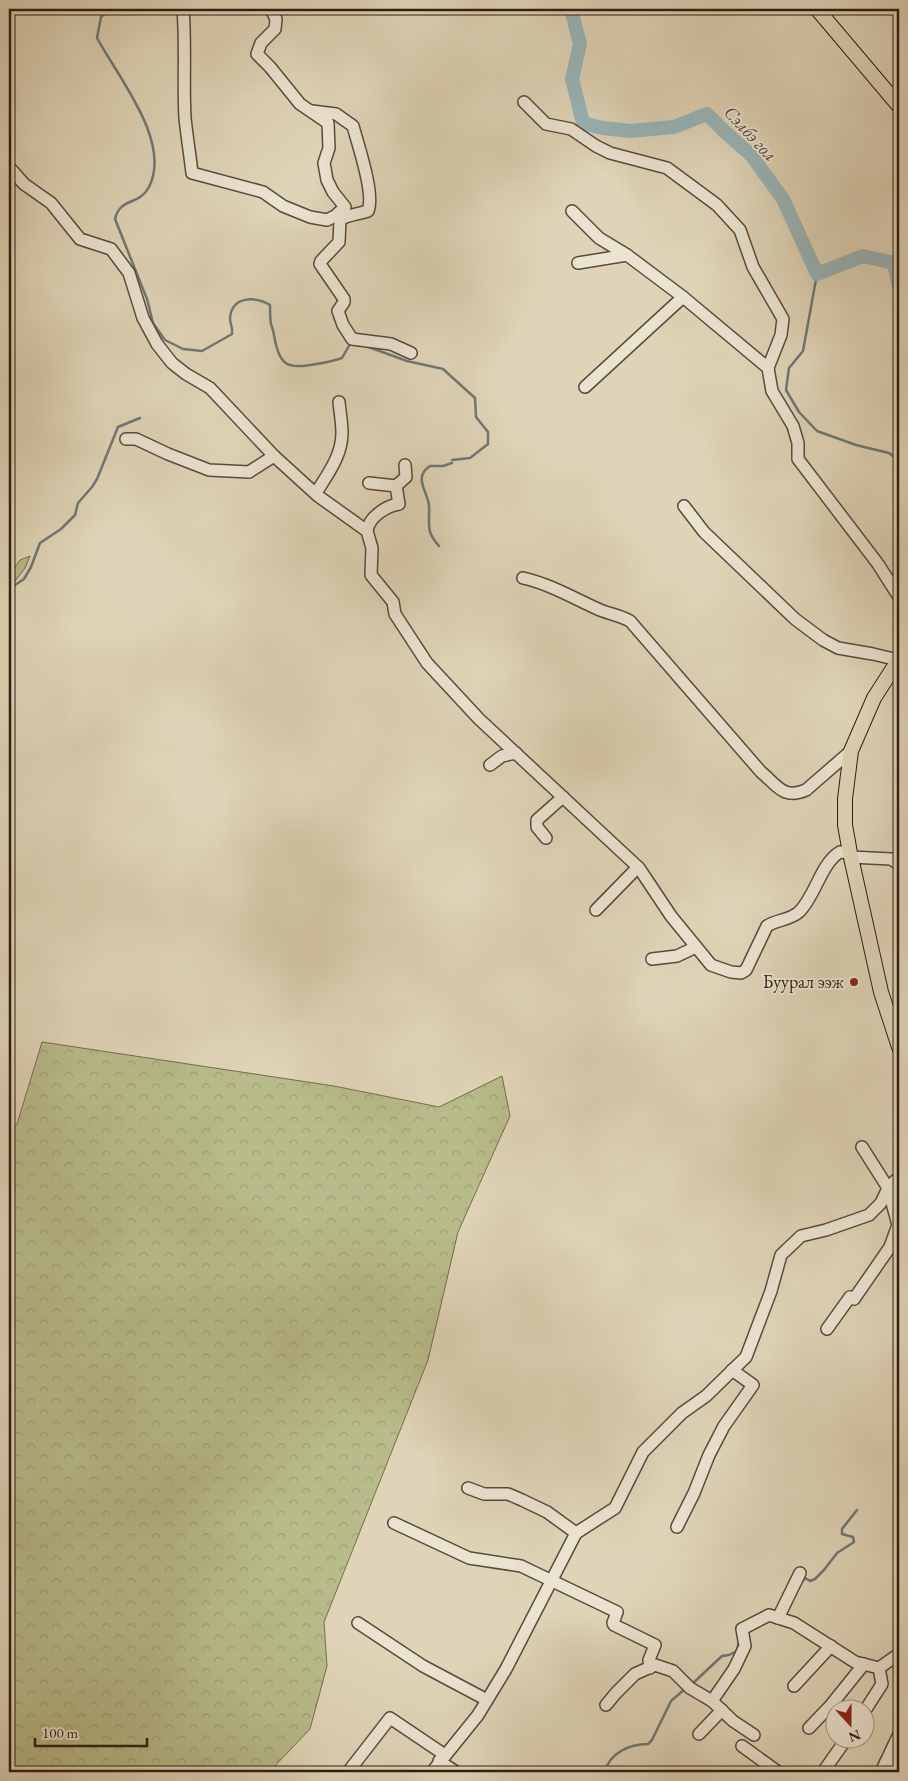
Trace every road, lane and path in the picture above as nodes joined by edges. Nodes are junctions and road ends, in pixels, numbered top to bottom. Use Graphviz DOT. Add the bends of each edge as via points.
graph roads {
  1 [pos="183,9"];
  2 [pos="272,9"];
  3 [pos="817,9"];
  4 [pos="524,102"];
  5 [pos="899,106"];
  6 [pos="310,111"];
  7 [pos="9,167"];
  8 [pos="572,211"];
  9 [pos="627,255"];
  10 [pos="578,263"];
  11 [pos="683,297"];
  12 [pos="411,354"];
  13 [pos="768,368"];
  14 [pos="585,387"];
  15 [pos="338,402"];
  16 [pos="126,439"];
  17 [pos="274,456"];
  18 [pos="405,465"];
  19 [pos="369,483"];
  20 [pos="396,486"];
  21 [pos="316,493"];
  22 [pos="684,506"];
  23 [pos="367,531"];
  24 [pos="523,578"];
  25 [pos="899,597"];
  26 [pos="899,660"];
  27 [pos="851,751"];
  28 [pos="516,753"];
  29 [pos="490,765"];
  30 [pos="563,797"];
  31 [pos="546,838"];
  32 [pos="850,855"];
  33 [pos="899,864"];
  34 [pos="638,867"];
  35 [pos="596,910"];
  36 [pos="696,947"];
  37 [pos="652,960"];
  38 [pos="899,1048"];
  39 [pos="862,1147"];
  40 [pos="899,1177"];
  41 [pos="888,1188"];
  42 [pos="827,1329"];
  43 [pos="732,1370"];
  44 [pos="468,1488"];
  45 [pos="394,1523"];
  46 [pos="677,1528"];
  47 [pos="576,1533"];
  48 [pos="800,1573"];
  49 [pos="552,1580"];
  50 [pos="778,1618"];
  51 [pos="358,1623"];
  52 [pos="831,1646"];
  53 [pos="899,1654"];
  54 [pos="864,1664"];
  55 [pos="650,1668"];
  56 [pos="880,1668"];
  57 [pos="794,1686"];
  58 [pos="873,1698"];
  59 [pos="487,1700"];
  60 [pos="712,1701"];
  61 [pos="606,1705"];
  62 [pos="722,1710"];
  63 [pos="809,1728"];
  64 [pos="699,1734"];
  65 [pos="899,1734"];
  66 [pos="754,1735"];
  67 [pos="742,1746"];
  68 [pos="840,1748"];
  69 [pos="442,1758"];
  70 [pos="883,1767"];
  71 [pos="764,1769"];
  72 [pos="899,1769"];
  73 [pos="348,1772"];
  74 [pos="432,1772"];
  75 [pos="456,1772"];
  76 [pos="778,1772"];
  77 [pos="823,1772"];
  1 -- 6 [label="street" via="185,120 192,173 263,192 283,206 310,217 327,220 336,216 345,207 327,180 324,164 329,148 328,123"];
  2 -- 6 [label="street" via="275,29 261,43 257,54 300,104"];
  3 -- 5 [label="main road"];
  4 -- 13 [label="street" via="546,124 572,129 610,153 667,168 717,205 740,230 756,274 783,319 781,335"];
  6 -- 12 [label="street" via="336,114 353,126 369,192 368,210 346,215 340,220 339,242 320,264 344,299 338,311 343,325 352,339 391,344"];
  7 -- 17 [label="street" via="24,184 51,203 80,239 111,249 129,272 143,318 172,363 210,388"];
  8 -- 9 [label="street" via="599,238"];
  9 -- 10 [label="street"];
  9 -- 11 [label="street"];
  11 -- 13 [label="street"];
  11 -- 14 [label="street"];
  13 -- 25 [label="street" via="772,391 798,443 798,459 878,564"];
  15 -- 21 [label="street" via="341,444 337,459"];
  16 -- 17 [label="street" via="136,439 209,470 249,472"];
  17 -- 21 [label="street"];
  18 -- 20 [label="street" via="406,477"];
  19 -- 20 [label="street"];
  20 -- 23 [label="street" via="399,504 388,506 368,524"];
  21 -- 23 [label="street"];
  22 -- 26 [label="street" via="704,532 795,619 823,640 838,648"];
  23 -- 28 [label="street" via="372,548 371,575 393,602 395,614 427,663"];
  24 -- 27 [label="street" via="540,582 630,621 781,792 806,790"];
  26 -- 27 [label="main road" via="874,698"];
  27 -- 32 [label="main road" via="845,799"];
  28 -- 29 [label="street" via="502,756"];
  28 -- 30 [label="street"];
  30 -- 31 [label="street" via="537,820 537,827"];
  30 -- 34 [label="street"];
  32 -- 33 [label="street" via="891,859"];
  32 -- 36 [label="street" via="840,852 832,858 797,914 767,926 746,970 741,973 711,965"];
  32 -- 38 [label="main road" via="881,992"];
  34 -- 35 [label="street"];
  34 -- 36 [label="street"];
  36 -- 37 [label="street" via="677,956"];
  39 -- 41 [label="street"];
  40 -- 41 [label="street"];
  41 -- 42 [label="street" via="898,1225 890,1247 854,1299 850,1297"];
  41 -- 43 [label="street" via="870,1215 801,1236 781,1255 746,1357"];
  43 -- 46 [label="street" via="753,1385 724,1426"];
  43 -- 47 [label="street" via="643,1452 614,1508"];
  44 -- 47 [label="street" via="484,1494 508,1494 546,1512"];
  45 -- 49 [label="street" via="470,1558 521,1566"];
  47 -- 49 [label="street"];
  48 -- 50 [label="street"];
  49 -- 55 [label="street" via="618,1612 614,1625 655,1646 649,1660"];
  49 -- 59 [label="street"];
  50 -- 52 [label="street" via="794,1622"];
  50 -- 60 [label="street" via="769,1615 742,1629 745,1646"];
  51 -- 59 [label="street" via="423,1666"];
  52 -- 54 [label="street" via="855,1662"];
  52 -- 57 [label="street"];
  53 -- 56 [label="street"];
  54 -- 56 [label="street"];
  54 -- 63 [label="street"];
  55 -- 60 [label="street" via="655,1666 673,1672 690,1688"];
  55 -- 61 [label="street" via="635,1674"];
  56 -- 58 [label="street" via="882,1684"];
  59 -- 69 [label="street"];
  60 -- 62 [label="street"];
  62 -- 64 [label="street"];
  62 -- 66 [label="street"];
  65 -- 70 [label="street"];
  67 -- 71 [label="street"];
  68 -- 77 [label="street"];
  69 -- 73 [label="street" via="390,1718"];
  69 -- 74 [label="street"];
  69 -- 75 [label="street"];
  70 -- 72 [label="street"];
  71 -- 76 [label="street"];
}
